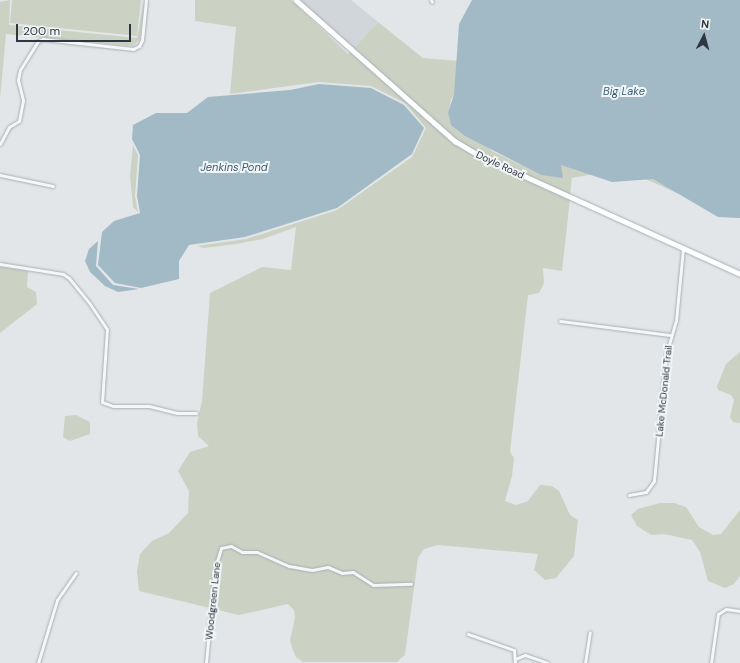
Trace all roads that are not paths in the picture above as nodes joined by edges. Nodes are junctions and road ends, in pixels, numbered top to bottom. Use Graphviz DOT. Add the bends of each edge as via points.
graph roads {
  1 [pos="146,0"];
  2 [pos="296,0"];
  3 [pos="0,144"];
  4 [pos="0,175"];
  5 [pos="52,186"];
  6 [pos="683,248"];
  7 [pos="0,264"];
  8 [pos="740,274"];
  9 [pos="560,321"];
  10 [pos="670,335"];
  11 [pos="196,414"];
  12 [pos="629,495"];
  13 [pos="76,573"];
  14 [pos="411,584"];
  15 [pos="740,610"];
  16 [pos="590,632"];
  17 [pos="468,634"];
  18 [pos="516,658"];
  19 [pos="38,663"];
  20 [pos="206,663"];
  21 [pos="515,663"];
  22 [pos="548,663"];
  23 [pos="585,663"];
  24 [pos="711,663"];
  1 -- 3 [label="street" via="142,40 133,49 43,39 38,41 20,70 18,80 23,100 19,121 9,127"];
  2 -- 6 [label="main road, Doyle Road" via="455,142 478,155"];
  4 -- 5 [label="street"];
  6 -- 8 [label="main road, Doyle Road"];
  6 -- 10 [label="street, Lake McDonald Trail" via="676,321"];
  7 -- 11 [label="street" via="63,274 90,304 107,329 102,402 113,406 149,406 177,413"];
  9 -- 10 [label="street"];
  10 -- 12 [label="street, Lake McDonald Trail" via="654,481 646,492"];
  13 -- 19 [label="street" via="57,600"];
  14 -- 20 [label="street, Woodgreen Lane" via="373,585 353,572 342,573 328,567 312,570 289,566 257,552 242,552 231,546 221,548 215,568"];
  15 -- 24 [label="street" via="726,609 718,614"];
  16 -- 23 [label="street"];
  17 -- 18 [label="street" via="514,650"];
  18 -- 21 [label="street"];
  18 -- 22 [label="street" via="525,655"];
}
